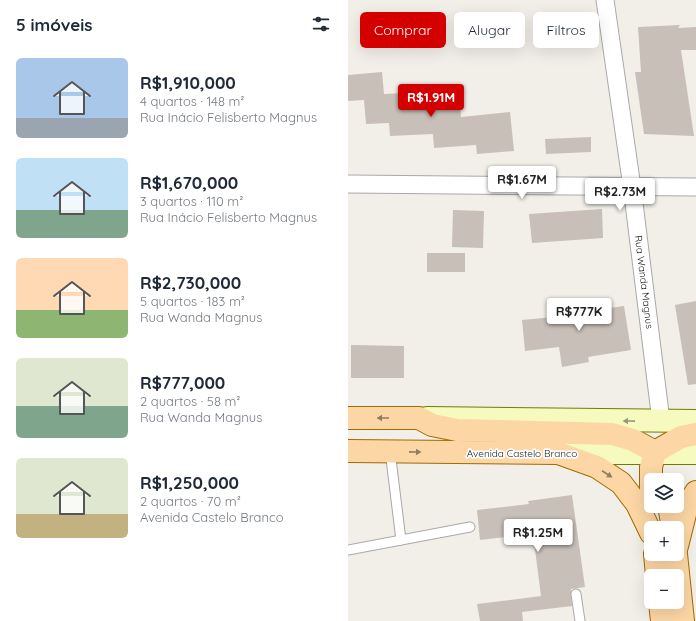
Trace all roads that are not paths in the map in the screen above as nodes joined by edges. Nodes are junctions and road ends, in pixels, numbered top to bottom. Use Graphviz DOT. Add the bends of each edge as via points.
graph roads {
  1 [pos="605,0"];
  2 [pos="348,184"];
  3 [pos="632,187"];
  4 [pos="696,187"];
  5 [pos="348,418"];
  6 [pos="419,418"];
  7 [pos="661,421"];
  8 [pos="696,421"];
  9 [pos="696,434"];
  10 [pos="348,451"];
  11 [pos="390,452"];
  12 [pos="655,452"];
  13 [pos="558,453"];
  14 [pos="696,453"];
  15 [pos="651,473"];
  16 [pos="662,473"];
  17 [pos="696,492"];
  18 [pos="645,521"];
  19 [pos="683,521"];
  20 [pos="470,527"];
  21 [pos="401,540"];
  22 [pos="348,550"];
  23 [pos="677,561"];
  24 [pos="576,594"];
  25 [pos="661,609"];
  26 [pos="580,621"];
  27 [pos="662,621"];
  28 [pos="683,621"];
  1 -- 3 [label="street, Rua Wanda Magnus"];
  2 -- 3 [label="street"];
  3 -- 4 [label="street"];
  3 -- 7 [label="street, Rua Wanda Magnus"];
  6 -- 5 [label="main road, one-way"];
  7 -- 6 [label="main road, one-way"];
  6 -- 12 [label="main road" via="432,425 457,430 612,434 633,440"];
  7 -- 8 [label="main road"];
  9 -- 12 [label="main road" via="681,437"];
  10 -- 11 [label="main road, Avenida Castelo Branco"];
  11 -- 13 [label="main road, Avenida Castelo Branco, one-way"];
  11 -- 21 [label="lane"];
  12 -- 13 [label="main road, Avenida Castelo Branco"];
  12 -- 14 [label="main road, Avenida Castelo Branco"];
  12 -- 15 [label="main road"];
  12 -- 16 [label="main road"];
  13 -- 18 [label="main road, one-way" via="597,468 621,483 637,504"];
  17 -- 19 [label="main road" via="687,506"];
  20 -- 21 [label="lane"];
  21 -- 22 [label="lane"];
  23 -- 28 [label="main road"];
  24 -- 26 [label="lane"];
  25 -- 27 [label="main road"];
}
